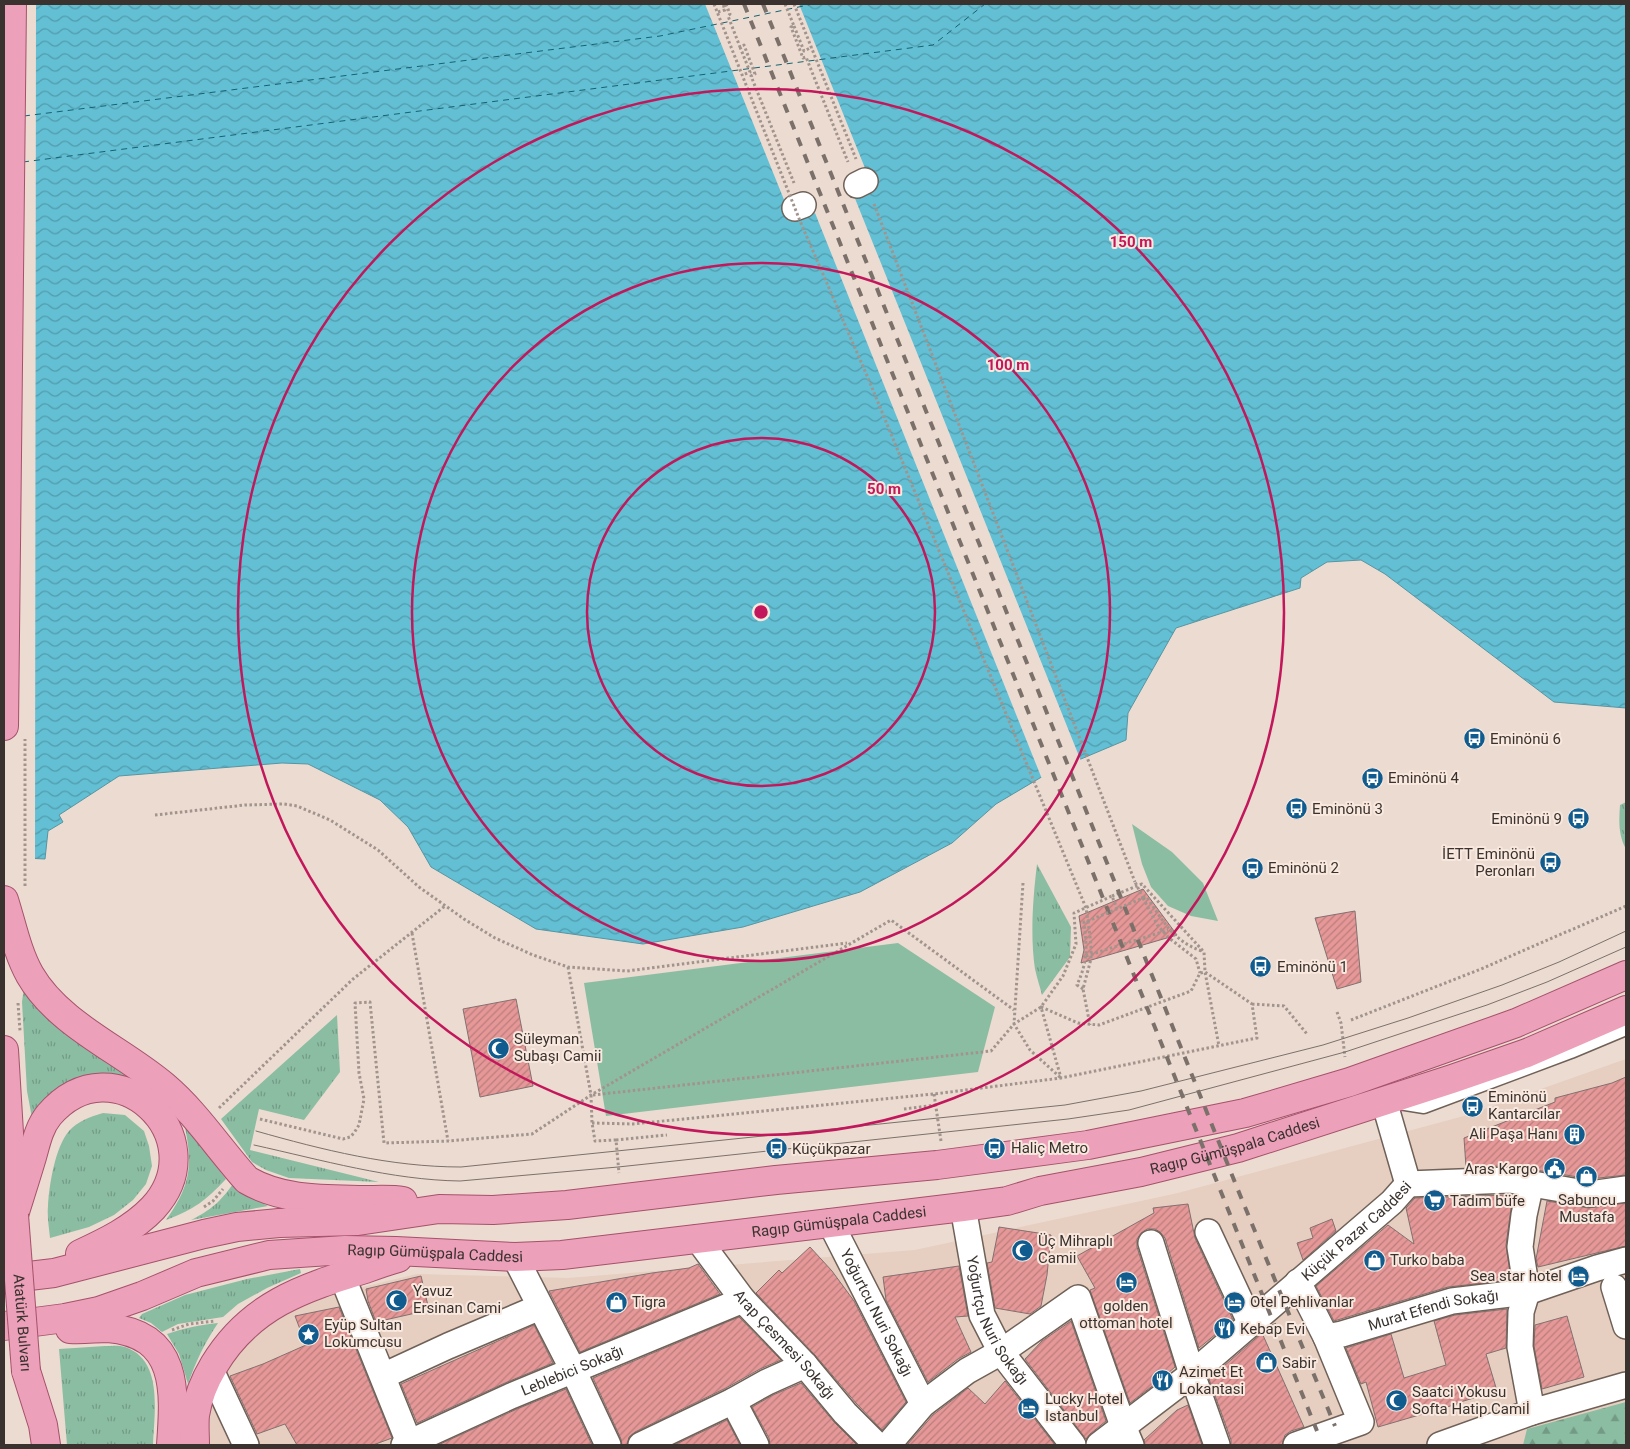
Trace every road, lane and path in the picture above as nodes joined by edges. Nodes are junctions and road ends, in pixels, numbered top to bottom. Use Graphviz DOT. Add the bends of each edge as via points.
graph roads {
  1 [pos="12,4"];
  2 [pos="714,4"];
  3 [pos="724,4"];
  4 [pos="785,4"];
  5 [pos="794,4"];
  6 [pos="718,12"];
  7 [pos="794,26"];
  8 [pos="740,46"];
  9 [pos="812,47"];
  10 [pos="743,75"];
  11 [pos="861,183"];
  12 [pos="799,207"];
  13 [pos="4,726"];
  14 [pos="155,815"];
  15 [pos="1023,883"];
  16 [pos="1112,896"];
  17 [pos="1143,898"];
  18 [pos="4,900"];
  19 [pos="445,906"];
  20 [pos="1626,906"];
  21 [pos="1117,909"];
  22 [pos="1088,921"];
  23 [pos="1168,930"];
  24 [pos="1164,932"];
  25 [pos="412,933"];
  26 [pos="850,943"];
  27 [pos="1204,952"];
  28 [pos="1086,956"];
  29 [pos="1091,956"];
  30 [pos="568,967"];
  31 [pos="1205,972"];
  32 [pos="1200,973"];
  33 [pos="1626,975"];
  34 [pos="1083,989"];
  35 [pos="1252,1004"];
  36 [pos="1041,1006"];
  37 [pos="1014,1010"];
  38 [pos="1626,1010"];
  39 [pos="1351,1020"];
  40 [pos="1014,1024"];
  41 [pos="1090,1025"];
  42 [pos="1626,1029"];
  43 [pos="1307,1034"];
  44 [pos="1219,1046"];
  45 [pos="4,1050"];
  46 [pos="1061,1078"];
  47 [pos="934,1094"];
  48 [pos="591,1095"];
  49 [pos="1384,1102"];
  50 [pos="936,1105"];
  51 [pos="218,1109"];
  52 [pos="904,1109"];
  53 [pos="260,1118"];
  54 [pos="592,1123"];
  55 [pos="667,1135"];
  56 [pos="616,1140"];
  57 [pos="448,1141"];
  58 [pos="942,1143"];
  59 [pos="1531,1183"];
  60 [pos="1408,1184"];
  61 [pos="1626,1189"];
  62 [pos="622,1199"];
  63 [pos="964,1207"];
  64 [pos="439,1209"];
  65 [pos="14,1215"];
  66 [pos="830,1222"];
  67 [pos="1208,1232"];
  68 [pos="697,1238"];
  69 [pos="1150,1243"];
  70 [pos="420,1252"];
  71 [pos="515,1257"];
  72 [pos="1626,1260"];
  73 [pos="54,1274"];
  74 [pos="342,1276"];
  75 [pos="4,1279"];
  76 [pos="1298,1282"];
  77 [pos="1614,1287"];
  78 [pos="1527,1292"];
  79 [pos="742,1300"];
  80 [pos="540,1307"];
  81 [pos="32,1323"];
  82 [pos="1251,1324"];
  83 [pos="4,1326"];
  84 [pos="1626,1326"];
  85 [pos="1326,1337"];
  86 [pos="1001,1352"];
  87 [pos="805,1365"];
  88 [pos="211,1370"];
  89 [pos="572,1370"];
  90 [pos="26,1372"];
  91 [pos="1192,1374"];
  92 [pos="383,1376"];
  93 [pos="1626,1385"];
  94 [pos="734,1401"];
  95 [pos="923,1404"];
  96 [pos="1532,1412"];
  97 [pos="1127,1436"];
  98 [pos="31,1445"];
  99 [pos="46,1445"];
  100 [pos="171,1445"];
  101 [pos="195,1445"];
  102 [pos="246,1445"];
  103 [pos="408,1445"];
  104 [pos="608,1445"];
  105 [pos="641,1445"];
  106 [pos="756,1445"];
  107 [pos="877,1445"];
  108 [pos="888,1445"];
  109 [pos="1073,1445"];
  110 [pos="1099,1445"];
  111 [pos="1217,1445"];
  112 [pos="1296,1445"];
  113 [pos="1440,1445"];
  1 -- 13 [label="main road"];
  2 -- 6 [label="path, bridge"];
  3 -- 6 [label="path" via="725,10"];
  3 -- 8 [label="path"];
  4 -- 7 [label="path"];
  5 -- 9 [label="path"];
  6 -- 10 [label="path, bridge"];
  7 -- 9 [label="path" via="804,51"];
  7 -- 11 [label="path" via="791,27 804,58"];
  8 -- 10 [label="path" via="750,72"];
  8 -- 12 [label="path" via="744,45 755,74 751,76"];
  9 -- 11 [label="path"];
  10 -- 12 [label="path, bridge"];
  11 -- 17 [label="path, bridge"];
  12 -- 22 [label="path, bridge" via="1086,908"];
  14 -- 19 [label="path" via="245,805 297,806 330,820 378,850"];
  15 -- 37 [label="path"];
  16 -- 21 [label="path"];
  16 -- 27 [label="path" via="1142,884"];
  16 -- 36 [label="path" via="1074,913 1076,944 1063,976"];
  17 -- 21 [label="path, bridge"];
  17 -- 23 [label="path" via="1147,896"];
  17 -- 24 [label="path"];
  18 -- 64 [label="main road" via="25,964 48,998 186,1106 247,1180 267,1189 311,1199 398,1200"];
  19 -- 25 [label="path"];
  19 -- 30 [label="path" via="495,938"];
  20 -- 39 [label="path" via="1481,969"];
  21 -- 22 [label="path, bridge"];
  22 -- 28 [label="path" via="1084,922"];
  22 -- 29 [label="path"];
  23 -- 24 [label="path"];
  23 -- 27 [label="path" via="1183,943"];
  24 -- 29 [label="path"];
  24 -- 32 [label="path" via="1196,959"];
  25 -- 51 [label="path" via="353,979"];
  25 -- 57 [label="path"];
  26 -- 30 [label="path" via="627,972"];
  26 -- 37 [label="path" via="892,920"];
  26 -- 48 [label="path"];
  27 -- 31 [label="path"];
  28 -- 29 [label="path"];
  28 -- 34 [label="path" via="1077,985"];
  29 -- 34 [label="path"];
  30 -- 48 [label="path"];
  31 -- 32 [label="path"];
  31 -- 35 [label="path"];
  31 -- 44 [label="path"];
  32 -- 41 [label="path" via="1191,991 1099,1025"];
  33 -- 62 [label="main road, Ragıp Gümüşpala Caddesi" via="1516,1023 1418,1059 1245,1113 1088,1144 937,1165"];
  34 -- 41 [label="path"];
  35 -- 43 [label="path" via="1284,1006"];
  35 -- 44 [label="path" via="1257,1038"];
  36 -- 40 [label="path"];
  36 -- 41 [label="path"];
  36 -- 46 [label="path"];
  37 -- 40 [label="path"];
  38 -- 49 [label="main road, Ragıp Gümüşpala Caddesi" via="1527,1052"];
  40 -- 46 [label="path" via="1030,1050"];
  40 -- 48 [label="path" via="991,1051"];
  42 -- 49 [label="lane" via="1424,1107"];
  44 -- 46 [label="path"];
  45 -- 65 [label="main road, Atatürk Bulvarı"];
  46 -- 47 [label="path"];
  47 -- 50 [label="path"];
  47 -- 54 [label="path" via="633,1124"];
  48 -- 54 [label="path"];
  48 -- 57 [label="path" via="532,1134"];
  49 -- 60 [label="street, Küçük Pazar Caddesi"];
  49 -- 63 [label="main road, Ragıp Gümüşpala Caddesi" via="1238,1148 1007,1201"];
  50 -- 52 [label="path"];
  50 -- 58 [label="path"];
  53 -- 57 [label="path" via="343,1139 354,1133 360,1125 364,1099 355,1002 370,1002 384,1143"];
  54 -- 56 [label="path" via="595,1142"];
  55 -- 56 [label="path"];
  56 -- 62 [label="path"];
  59 -- 60 [label="street" via="1510,1180"];
  59 -- 61 [label="street" via="1590,1194"];
  59 -- 78 [label="street" via="1520,1247"];
  60 -- 76 [label="street, Küçük Pazar Caddesi" via="1392,1202"];
  62 -- 64 [label="main road, Ragıp Gümüşpala Caddesi" via="493,1210"];
  63 -- 66 [label="main road, Ragıp Gümüşpala Caddesi"];
  63 -- 86 [label="street, Yoğurtçu Nuri Sokağı" via="982,1315"];
  64 -- 73 [label="main road, Ragıp Gümüşpala Caddesi" via="358,1220 278,1222 237,1227"];
  65 -- 73 [label="main road" via="40,1130 48,1116 65,1100 84,1091 106,1088 129,1092 158,1114 173,1148 169,1181 163,1195 153,1208 118,1236 75,1256"];
  65 -- 90 [label="main road, Atatürk Bulvarı, bridge"];
  66 -- 68 [label="main road, Ragıp Gümüşpala Caddesi"];
  66 -- 95 [label="street, Yoğurtcu Nuri Sokağı"];
  67 -- 82 [label="street"];
  68 -- 71 [label="main road, Ragıp Gümüşpala Caddesi" via="562,1255"];
  68 -- 79 [label="street, Arap Çesmesi Sokağı"];
  69 -- 91 [label="street"];
  70 -- 71 [label="main road, Ragıp Gümüşpala Caddesi"];
  70 -- 74 [label="main road"];
  70 -- 81 [label="main road, Ragıp Gümüşpala Caddesi" via="346,1250 269,1255 196,1273 99,1311"];
  71 -- 80 [label="street"];
  72 -- 78 [label="street, Murat Efendi Sokağı"];
  73 -- 75 [label="main road, Ragıp Gümüşpala Caddesi"];
  74 -- 88 [label="main road" via="300,1291 269,1307 241,1329"];
  74 -- 92 [label="street"];
  76 -- 82 [label="street, Küçük Pazar Caddesi"];
  76 -- 85 [label="street"];
  77 -- 84 [label="street"];
  78 -- 85 [label="street, Murat Efendi Sokağı" via="1452,1301"];
  78 -- 96 [label="street" via="1521,1312 1520,1346"];
  79 -- 87 [label="street, Arap Çesmesi Sokağı"];
  79 -- 89 [label="street, Leblebici Sokağı"];
  80 -- 89 [label="street"];
  80 -- 92 [label="street"];
  81 -- 83 [label="main road, Ragıp Gümüşpala Caddesi"];
  81 -- 100 [label="main road" via="53,1329 108,1328 131,1332 152,1344 166,1363 171,1378"];
  82 -- 91 [label="street, Küçük Pazar Caddesi"];
  85 -- 112 [label="street" via="1361,1422"];
  86 -- 95 [label="street" via="967,1371"];
  86 -- 97 [label="street" via="1078,1298"];
  86 -- 109 [label="street, Yoğurtçu Nuri Sokağı"];
  87 -- 94 [label="street"];
  87 -- 107 [label="street, Arap Çesmesi Sokağı"];
  88 -- 101 [label="main road" via="201,1390 195,1416"];
  88 -- 102 [label="street"];
  89 -- 103 [label="street, Leblebici Sokağı"];
  89 -- 104 [label="street"];
  90 -- 98 [label="main road, Atatürk Bulvarı"];
  90 -- 99 [label="main road"];
  91 -- 97 [label="street, Küçük Pazar Caddesi"];
  91 -- 111 [label="street"];
  92 -- 103 [label="street"];
  93 -- 96 [label="street"];
  94 -- 105 [label="street"];
  94 -- 106 [label="street"];
  95 -- 108 [label="street"];
  96 -- 113 [label="street"];
  97 -- 110 [label="street, Küçük Pazar Caddesi"];
}
